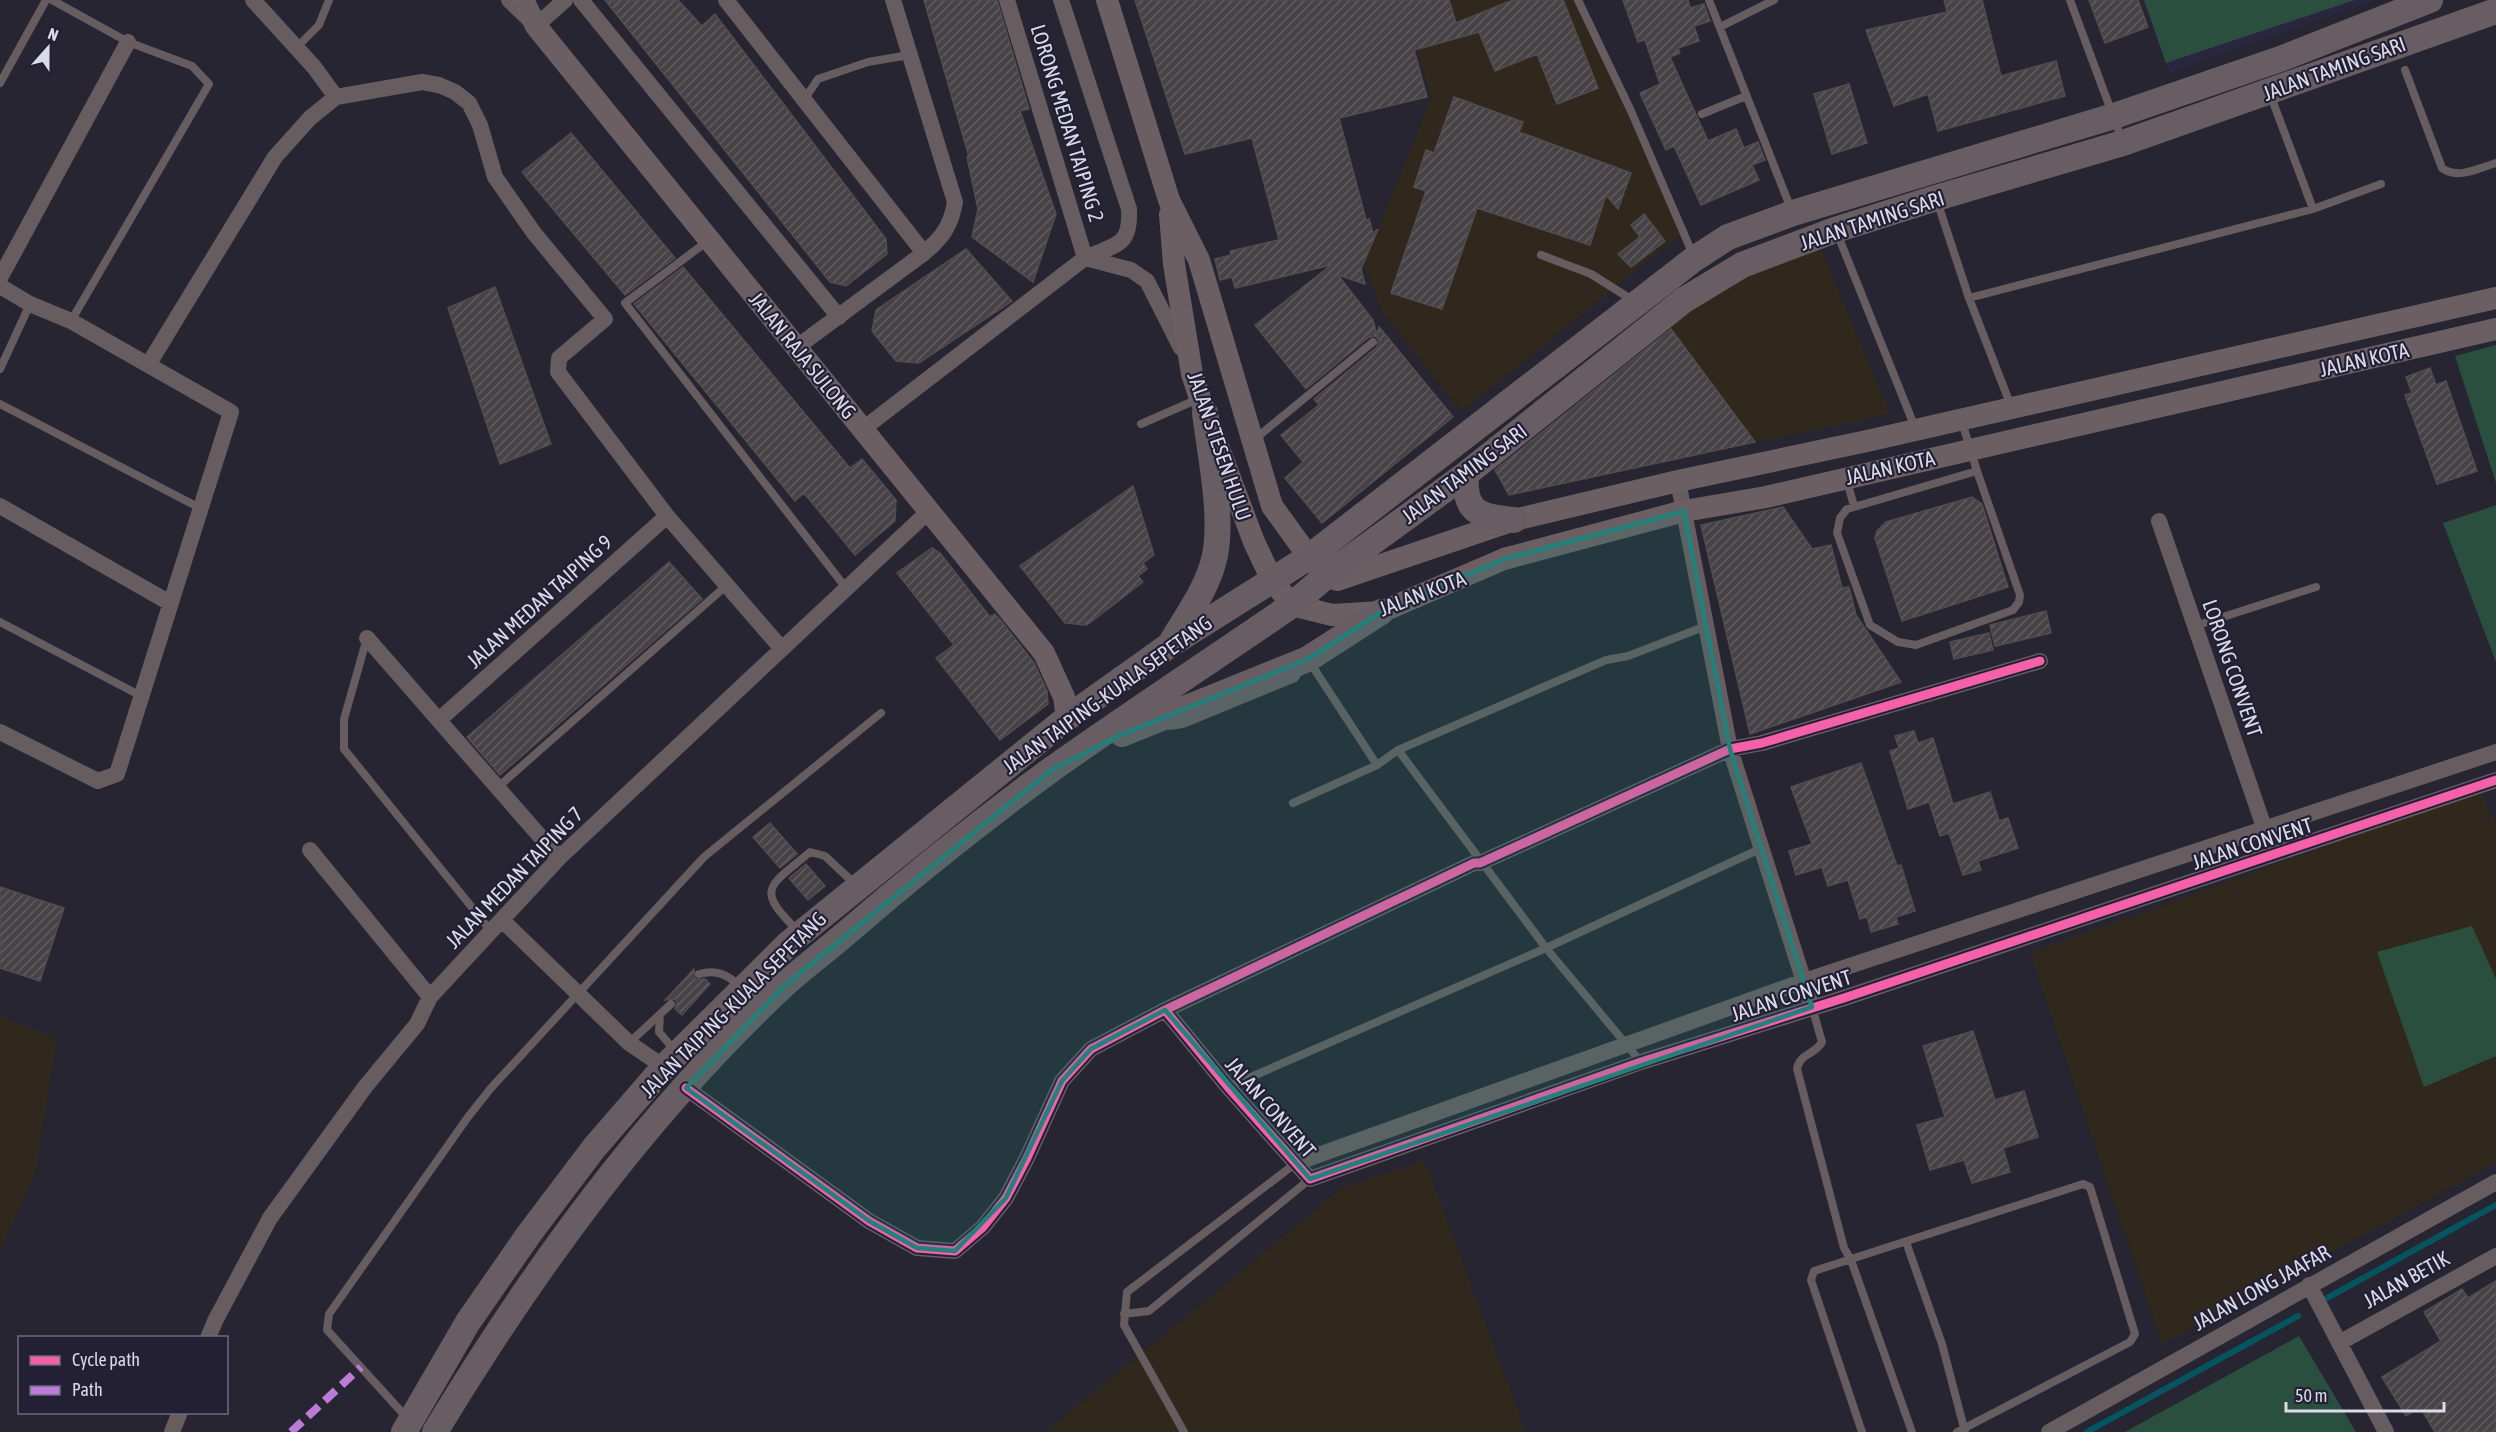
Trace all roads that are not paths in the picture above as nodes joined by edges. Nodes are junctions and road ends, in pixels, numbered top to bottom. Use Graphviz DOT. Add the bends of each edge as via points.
graph roads {
  1 [pos="46,0"];
  2 [pos="52,0"];
  3 [pos="253,0"];
  4 [pos="329,0"];
  5 [pos="509,0"];
  6 [pos="523,0"];
  7 [pos="565,0"];
  8 [pos="581,0"];
  9 [pos="726,0"];
  10 [pos="893,0"];
  11 [pos="1007,0"];
  12 [pos="1061,0"];
  13 [pos="1107,0"];
  14 [pos="1578,0"];
  15 [pos="1709,0"];
  16 [pos="1774,0"];
  17 [pos="2070,0"];
  18 [pos="2430,0"];
  19 [pos="2496,10"];
  20 [pos="536,26"];
  21 [pos="1720,27"];
  22 [pos="128,42"];
  23 [pos="296,48"];
  24 [pos="909,55"];
  25 [pos="2405,70"];
  26 [pos="0,83"];
  27 [pos="2269,91"];
  28 [pos="1746,96"];
  29 [pos="336,97"];
  30 [pos="804,100"];
  31 [pos="1702,114"];
  32 [pos="2114,116"];
  33 [pos="2123,143"];
  34 [pos="2496,163"];
  35 [pos="2381,184"];
  36 [pos="1936,198"];
  37 [pos="1169,200"];
  38 [pos="2313,209"];
  39 [pos="1793,213"];
  40 [pos="1835,230"];
  41 [pos="710,240"];
  42 [pos="924,253"];
  43 [pos="1541,255"];
  44 [pos="1085,258"];
  45 [pos="1694,259"];
  46 [pos="0,278"];
  47 [pos="0,286"];
  48 [pos="1969,298"];
  49 [pos="2496,298"];
  50 [pos="1636,303"];
  51 [pos="30,304"];
  52 [pos="839,317"];
  53 [pos="71,321"];
  54 [pos="2496,329"];
  55 [pos="1373,342"];
  56 [pos="797,347"];
  57 [pos="148,365"];
  58 [pos="0,369"];
  59 [pos="1192,374"];
  60 [pos="0,404"];
  61 [pos="1202,406"];
  62 [pos="2012,408"];
  63 [pos="1962,420"];
  64 [pos="1141,424"];
  65 [pos="863,429"];
  66 [pos="1916,430"];
  67 [pos="1253,441"];
  68 [pos="1969,449"];
  69 [pos="1977,471"];
  70 [pos="1466,474"];
  71 [pos="1845,477"];
  72 [pos="1678,481"];
  73 [pos="0,506"];
  74 [pos="1854,506"];
  75 [pos="200,508"];
  76 [pos="929,511"];
  77 [pos="1684,511"];
  78 [pos="667,516"];
  79 [pos="1514,520"];
  80 [pos="2159,521"];
  81 [pos="1309,557"];
  82 [pos="1326,576"];
  83 [pos="1272,580"];
  84 [pos="727,585"];
  85 [pos="2316,587"];
  86 [pos="846,588"];
  87 [pos="170,603"];
  88 [pos="1292,605"];
  89 [pos="1381,612"];
  90 [pos="0,622"];
  91 [pos="1706,626"];
  92 [pos="2195,626"];
  93 [pos="367,638"];
  94 [pos="1171,644"];
  95 [pos="782,649"];
  96 [pos="1308,659"];
  97 [pos="2040,661"];
  98 [pos="143,697"];
  99 [pos="881,713"];
  100 [pos="1067,718"];
  101 [pos="440,719"];
  102 [pos="0,732"];
  103 [pos="1730,749"];
  104 [pos="1398,750"];
  105 [pos="2496,752"];
  106 [pos="1377,765"];
  107 [pos="1051,770"];
  108 [pos="2496,780"];
  109 [pos="498,787"];
  110 [pos="1293,803"];
  111 [pos="2265,830"];
  112 [pos="1762,848"];
  113 [pos="310,850"];
  114 [pos="559,858"];
  115 [pos="1480,863"];
  116 [pos="857,886"];
  117 [pos="496,925"];
  118 [pos="800,933"];
  119 [pos="1546,948"];
  120 [pos="699,974"];
  121 [pos="1804,981"];
  122 [pos="744,989"];
  123 [pos="578,995"];
  124 [pos="430,997"];
  125 [pos="671,1005"];
  126 [pos="1812,1007"];
  127 [pos="1165,1010"];
  128 [pos="660,1015"];
  129 [pos="629,1043"];
  130 [pos="1627,1046"];
  131 [pos="671,1061"];
  132 [pos="1641,1062"];
  133 [pos="1228,1087"];
  134 [pos="686,1088"];
  135 [pos="1296,1164"];
  136 [pos="1310,1179"];
  137 [pos="2496,1182"];
  138 [pos="1906,1242"];
  139 [pos="2496,1256"];
  140 [pos="1851,1260"];
  141 [pos="2309,1285"];
  142 [pos="1124,1314"];
  143 [pos="209,1336"];
  144 [pos="2339,1342"];
  145 [pos="180,1414"];
  146 [pos="407,1426"];
  147 [pos="1962,1431"];
  148 [pos="172,1432"];
  149 [pos="435,1432"];
  150 [pos="1184,1432"];
  151 [pos="1862,1432"];
  152 [pos="1912,1432"];
  153 [pos="2049,1432"];
  154 [pos="2386,1432"];
  1 -- 26 [label="lane"];
  2 -- 22 [label="lane"];
  3 -- 23 [label="street"];
  4 -- 23 [label="lane" via="319,25"];
  5 -- 20 [label="street"];
  6 -- 20 [label="main road, JALAN RAJA SULONG"];
  7 -- 20 [label="street"];
  8 -- 52 [label="street"];
  9 -- 30 [label="street"];
  10 -- 24 [label="street"];
  11 -- 44 [label="street, LORONG MEDAN TAIPING 2"];
  12 -- 44 [label="street" via="1129,209 1130,228 1123,241"];
  13 -- 37 [label="main road, JALAN STESEN HULU"];
  14 -- 45 [label="lane"];
  15 -- 21 [label="lane"];
  16 -- 21 [label="lane"];
  17 -- 32 [label="lane"];
  18 -- 32 [label="main road, JALAN TAMING SARI" via="2283,58"];
  19 -- 27 [label="main road, JALAN TAMING SARI"];
  20 -- 41 [label="main road, JALAN RAJA SULONG"];
  21 -- 28 [label="lane"];
  22 -- 46 [label="street"];
  22 -- 53 [label="lane" via="192,66 209,84"];
  23 -- 29 [label="street"];
  24 -- 30 [label="lane" via="868,62 818,79"];
  24 -- 42 [label="street" via="956,202 952,221 942,238"];
  25 -- 34 [label="lane" via="2442,168 2449,174 2460,174"];
  27 -- 33 [label="main road, JALAN TAMING SARI"];
  27 -- 38 [label="lane"];
  28 -- 31 [label="lane"];
  28 -- 39 [label="lane"];
  29 -- 57 [label="street" via="310,118 275,157"];
  29 -- 78 [label="street" via="422,82 455,92 469,103 480,125 495,177 534,233 605,319 559,358 558,372"];
  30 -- 42 [label="street"];
  32 -- 33 [label="lane"];
  32 -- 39 [label="main road, JALAN TAMING SARI"];
  33 -- 36 [label="main road, JALAN TAMING SARI"];
  35 -- 38 [label="lane"];
  36 -- 40 [label="main road, JALAN TAMING SARI"];
  36 -- 48 [label="lane"];
  37 -- 59 [label="main road, JALAN STESEN HULU" via="1174,264"];
  37 -- 67 [label="main road, JALAN STESEN HULU" via="1199,260"];
  38 -- 48 [label="lane"];
  39 -- 45 [label="main road, JALAN TAMING SARI" via="1728,237"];
  40 -- 66 [label="lane"];
  40 -- 70 [label="main road, JALAN TAMING SARI" via="1742,265 1684,300"];
  41 -- 56 [label="main road, JALAN RAJA SULONG"];
  41 -- 86 [label="lane" via="626,303"];
  42 -- 52 [label="street"];
  43 -- 50 [label="lane" via="1591,274"];
  44 -- 59 [label="street" via="1131,270 1148,281"];
  44 -- 65 [label="street"];
  45 -- 50 [label="main road, JALAN TAMING SARI"];
  47 -- 51 [label="street"];
  48 -- 62 [label="lane"];
  49 -- 62 [label="main road, JALAN KOTA"];
  50 -- 81 [label="main road, JALAN TAMING SARI"];
  51 -- 53 [label="street"];
  51 -- 58 [label="lane"];
  52 -- 56 [label="street"];
  53 -- 57 [label="street"];
  54 -- 68 [label="main road, JALAN KOTA"];
  55 -- 67 [label="lane"];
  56 -- 65 [label="main road, JALAN RAJA SULONG"];
  57 -- 75 [label="street" via="231,412"];
  59 -- 61 [label="main road, JALAN STESEN HULU"];
  60 -- 75 [label="lane"];
  61 -- 64 [label="lane"];
  61 -- 83 [label="main road, JALAN STESEN HULU"];
  61 -- 94 [label="main road" via="1217,516 1215,554 1204,586"];
  62 -- 63 [label="main road, JALAN KOTA"];
  63 -- 66 [label="main road, JALAN KOTA"];
  63 -- 68 [label="lane"];
  65 -- 76 [label="main road, JALAN RAJA SULONG"];
  66 -- 72 [label="main road, JALAN KOTA"];
  67 -- 81 [label="main road, JALAN STESEN HULU" via="1272,506"];
  68 -- 69 [label="lane"];
  68 -- 71 [label="main road, JALAN KOTA"];
  69 -- 74 [label="lane"];
  69 -- 74 [label="lane" via="2020,595 2019,603 2013,610 1916,645 1898,642 1870,625 1838,533 1840,518"];
  70 -- 79 [label="main road" via="1465,493 1471,507 1494,518"];
  70 -- 82 [label="main road, JALAN TAMING SARI"];
  71 -- 74 [label="lane"];
  71 -- 77 [label="main road, JALAN KOTA" via="1766,497"];
  72 -- 77 [label="street"];
  72 -- 79 [label="main road, JALAN KOTA"];
  73 -- 87 [label="street"];
  75 -- 87 [label="street"];
  76 -- 86 [label="street, JALAN MEDAN TAIPING 7"];
  76 -- 100 [label="main road, JALAN RAJA SULONG" via="1044,652 1064,697"];
  77 -- 89 [label="main road, JALAN KOTA" via="1504,560"];
  77 -- 91 [label="street"];
  78 -- 84 [label="street"];
  78 -- 101 [label="street, JALAN MEDAN TAIPING 9"];
  79 -- 82 [label="main road, JALAN KOTA" via="1337,580"];
  80 -- 92 [label="street, LORONG CONVENT"];
  81 -- 82 [label="main road, JALAN STESEN HULU"];
  81 -- 83 [label="main road, JALAN TAMING SARI"];
  82 -- 88 [label="main road, JALAN TAMING SARI"];
  83 -- 88 [label="main road, JALAN STESEN HULU"];
  83 -- 94 [label="main road, JALAN TAIPING-KUALA SEPETANG"];
  84 -- 95 [label="street"];
  84 -- 109 [label="lane"];
  85 -- 92 [label="lane"];
  86 -- 95 [label="street, JALAN MEDAN TAIPING 7"];
  87 -- 98 [label="street"];
  88 -- 89 [label="main road, JALAN KOTA" via="1332,615"];
  88 -- 107 [label="main road, JALAN TAIPING-KUALA SEPETANG"];
  89 -- 96 [label="main road"];
  90 -- 98 [label="lane"];
  91 -- 103 [label="street"];
  91 -- 104 [label="lane" via="1628,656 1606,660"];
  92 -- 111 [label="street, LORONG CONVENT"];
  93 -- 101 [label="street"];
  93 -- 117 [label="lane" via="344,719 344,749"];
  94 -- 100 [label="main road, JALAN TAIPING-KUALA SEPETANG"];
  95 -- 114 [label="street, JALAN MEDAN TAIPING 7"];
  96 -- 106 [label="lane"];
  96 -- 107 [label="main road" via="1120,735"];
  97 -- 103 [label="street"];
  98 -- 102 [label="street" via="117,774 108,779 98,781"];
  99 -- 123 [label="lane" via="704,857"];
  100 -- 116 [label="main road, JALAN TAIPING-KUALA SEPETANG"];
  101 -- 109 [label="street"];
  103 -- 112 [label="street"];
  103 -- 115 [label="street"];
  104 -- 106 [label="lane"];
  104 -- 115 [label="lane"];
  105 -- 111 [label="street, JALAN CONVENT"];
  106 -- 110 [label="lane"];
  107 -- 134 [label="main road, JALAN TAIPING-KUALA SEPETANG" via="879,904 785,985"];
  108 -- 126 [label="street, JALAN CONVENT"];
  109 -- 114 [label="street"];
  111 -- 121 [label="street, JALAN CONVENT"];
  112 -- 119 [label="lane"];
  112 -- 121 [label="street"];
  113 -- 124 [label="street"];
  114 -- 117 [label="street, JALAN MEDAN TAIPING 7"];
  115 -- 119 [label="lane"];
  115 -- 127 [label="street"];
  116 -- 118 [label="main road, JALAN TAIPING-KUALA SEPETANG"];
  116 -- 118 [label="lane" via="825,856 810,852 773,883 771,898 776,910"];
  117 -- 123 [label="street"];
  117 -- 124 [label="street, JALAN MEDAN TAIPING 7"];
  118 -- 122 [label="main road, JALAN TAIPING-KUALA SEPETANG"];
  119 -- 130 [label="lane"];
  119 -- 133 [label="lane"];
  120 -- 122 [label="lane" via="712,971 729,977"];
  121 -- 126 [label="street"];
  121 -- 130 [label="street, JALAN CONVENT"];
  122 -- 131 [label="main road, JALAN TAIPING-KUALA SEPETANG"];
  123 -- 129 [label="street"];
  123 -- 146 [label="lane" via="468,1117 329,1314 327,1330"];
  124 -- 143 [label="street, JALAN MEDAN TAIPING 7" via="417,1024 365,1087 270,1218"];
  125 -- 128 [label="lane"];
  126 -- 132 [label="street, JALAN CONVENT"];
  126 -- 140 [label="lane" via="1822,1042 1802,1057 1797,1069 1844,1248"];
  127 -- 133 [label="street, JALAN CONVENT"];
  127 -- 134 [label="street" via="1091,1049 1062,1081 1006,1198 983,1227 955,1251 917,1248 868,1221"];
  128 -- 129 [label="lane"];
  128 -- 131 [label="lane" via="659,1032"];
  129 -- 131 [label="street"];
  130 -- 132 [label="lane"];
  130 -- 135 [label="street, JALAN CONVENT"];
  131 -- 146 [label="main road, JALAN TAIPING-KUALA SEPETANG" via="594,1148 529,1234 468,1322"];
  132 -- 136 [label="street, JALAN CONVENT"];
  133 -- 135 [label="street, JALAN CONVENT"];
  134 -- 149 [label="main road, JALAN TAIPING-KUALA SEPETANG" via="573,1223 498,1329"];
  135 -- 136 [label="street, JALAN CONVENT"];
  135 -- 142 [label="lane" via="1127,1292"];
  136 -- 142 [label="lane" via="1149,1311"];
  137 -- 141 [label="street, JALAN LONG JAAFAR"];
  138 -- 140 [label="lane"];
  138 -- 147 [label="lane" via="1942,1344"];
  138 -- 147 [label="lane" via="2082,1184 2094,1194 2135,1334 2130,1342"];
  139 -- 144 [label="street, JALAN BETIK"];
  140 -- 151 [label="lane" via="1814,1271 1812,1280"];
  140 -- 152 [label="lane"];
  141 -- 144 [label="street"];
  141 -- 153 [label="street, JALAN LONG JAAFAR"];
  142 -- 150 [label="lane" via="1124,1325"];
  144 -- 154 [label="street"];
  145 -- 148 [label="street"];
}
